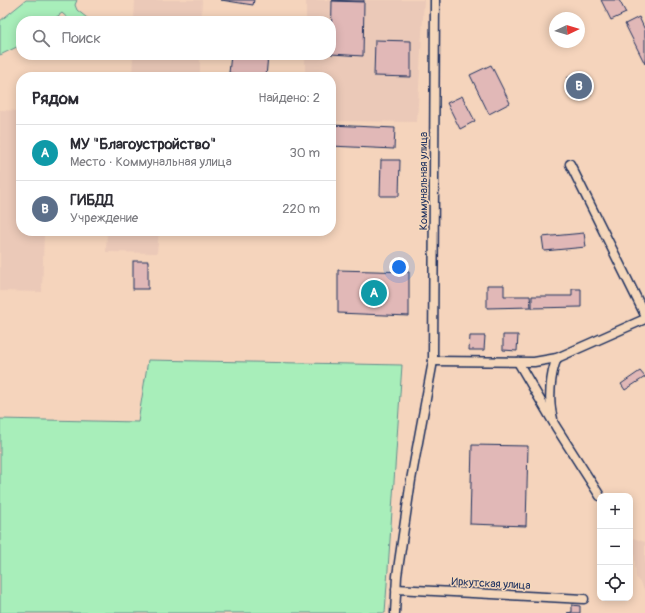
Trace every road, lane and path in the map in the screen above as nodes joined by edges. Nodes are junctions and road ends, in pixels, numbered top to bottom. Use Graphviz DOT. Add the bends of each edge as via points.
graph roads {
  1 [pos="435,0"];
  2 [pos="570,164"];
  3 [pos="645,315"];
  4 [pos="645,319"];
  5 [pos="557,358"];
  6 [pos="433,361"];
  7 [pos="518,362"];
  8 [pos="556,427"];
  9 [pos="598,493"];
  10 [pos="396,589"];
  11 [pos="584,599"];
  12 [pos="395,613"];
  1 -- 6 [label="street, Коммунальная улица"];
  2 -- 3 [label="street"];
  4 -- 5 [label="street"];
  5 -- 7 [label="street"];
  5 -- 8 [label="street" via="552,376 551,410"];
  6 -- 7 [label="street"];
  6 -- 10 [label="street, Коммунальная улица" via="411,480"];
  7 -- 8 [label="street"];
  8 -- 9 [label="street"];
  10 -- 11 [label="street, Иркутская улица"];
  10 -- 12 [label="street, Коммунальная улица"];
}
